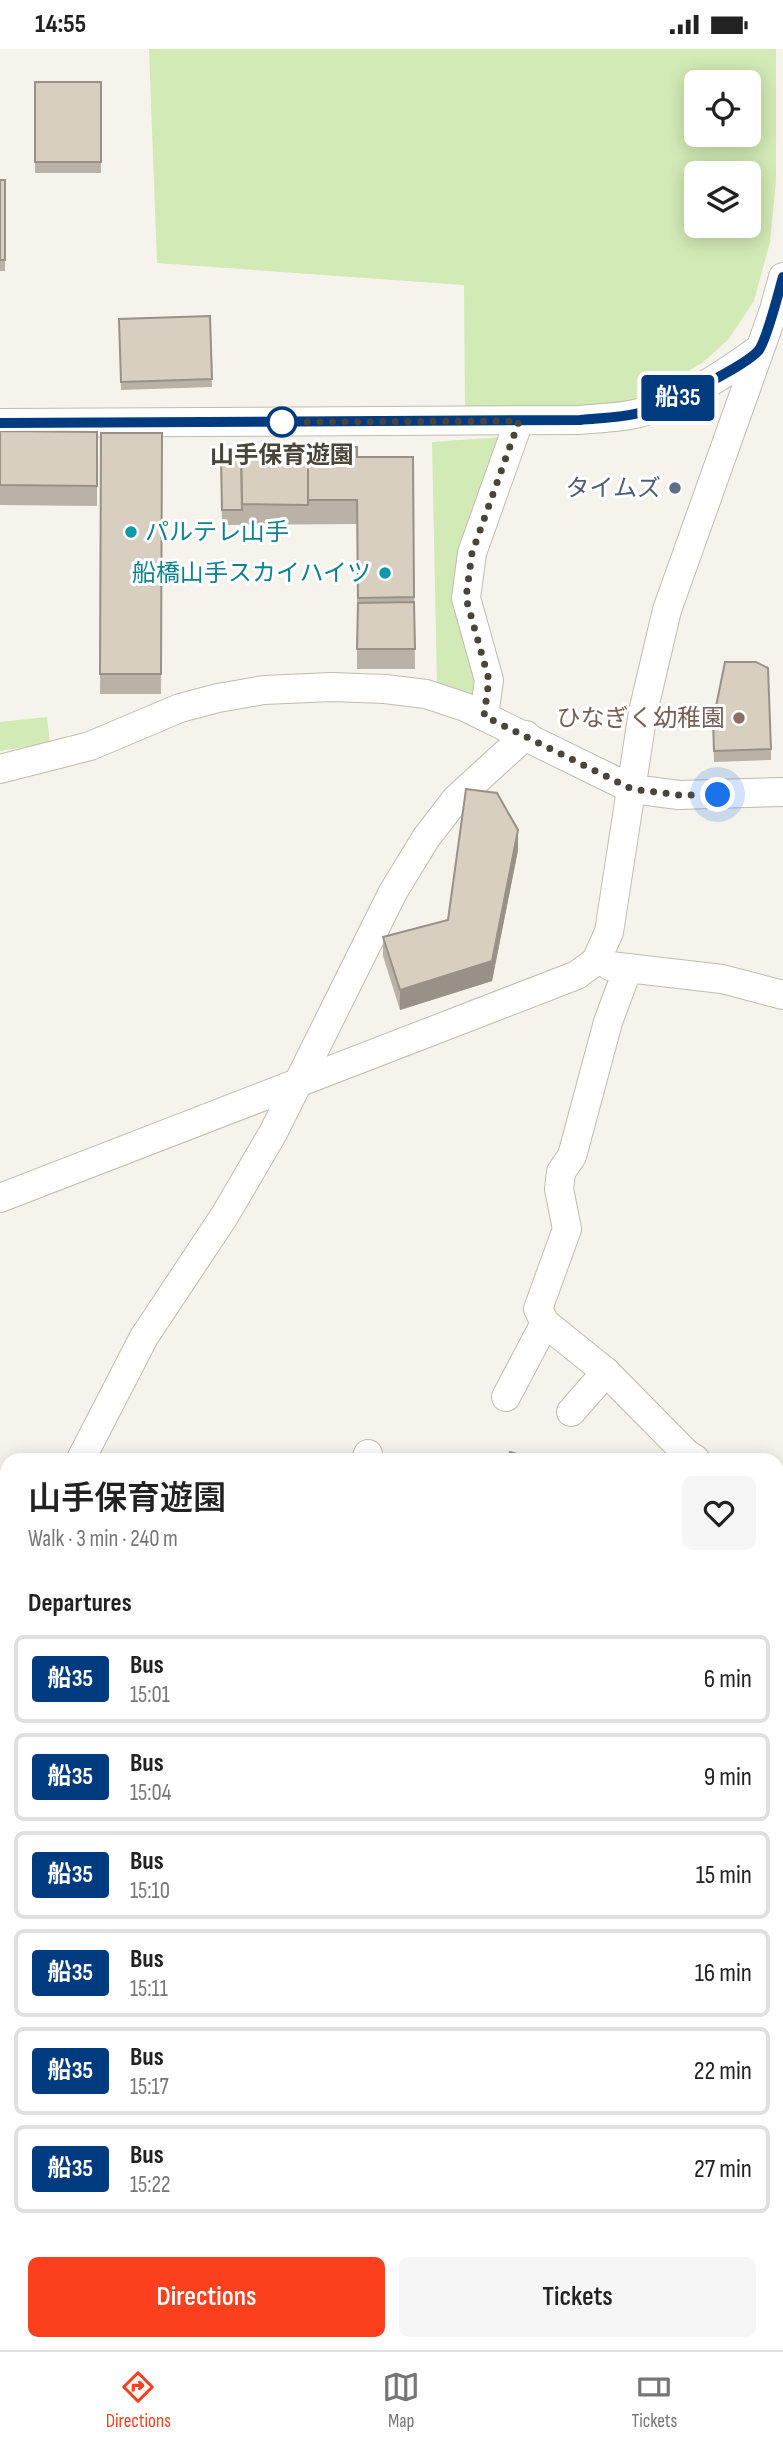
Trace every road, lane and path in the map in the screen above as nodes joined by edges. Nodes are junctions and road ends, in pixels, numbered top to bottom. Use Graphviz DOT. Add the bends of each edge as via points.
graph roads {
  1 [pos="783,277"];
  2 [pos="758,350"];
  3 [pos="519,421"];
  4 [pos="0,423"];
  5 [pos="484,716"];
  6 [pos="526,736"];
  7 [pos="0,769"];
  8 [pos="632,789"];
  9 [pos="783,792"];
  10 [pos="596,961"];
  11 [pos="628,968"];
  12 [pos="783,995"];
  13 [pos="294,1086"];
  14 [pos="0,1198"];
  15 [pos="545,1323"];
  16 [pos="606,1372"];
  17 [pos="506,1397"];
  18 [pos="571,1412"];
  19 [pos="84,1453"];
  20 [pos="686,1453"];
  1 -- 2 [label="street"];
  2 -- 3 [label="street" via="674,401 638,414"];
  2 -- 8 [label="street" via="667,610 643,712"];
  3 -- 4 [label="street"];
  3 -- 5 [label="street" via="472,553 466,598 489,680"];
  5 -- 6 [label="street"];
  5 -- 7 [label="street" via="426,694 385,689 264,690 180,708 90,746"];
  6 -- 8 [label="street"];
  6 -- 13 [label="street" via="456,799 426,838 393,892"];
  8 -- 9 [label="street" via="679,795"];
  8 -- 10 [label="street" via="609,932"];
  10 -- 11 [label="street"];
  10 -- 13 [label="street" via="577,975"];
  11 -- 12 [label="street" via="722,979"];
  11 -- 15 [label="street" via="608,1022 572,1156 561,1172 559,1189 567,1229 538,1309"];
  13 -- 14 [label="street"];
  13 -- 19 [label="street" via="273,1133 225,1215 144,1337"];
  15 -- 16 [label="street"];
  15 -- 17 [label="street"];
  16 -- 18 [label="street"];
  16 -- 20 [label="street"];
}
